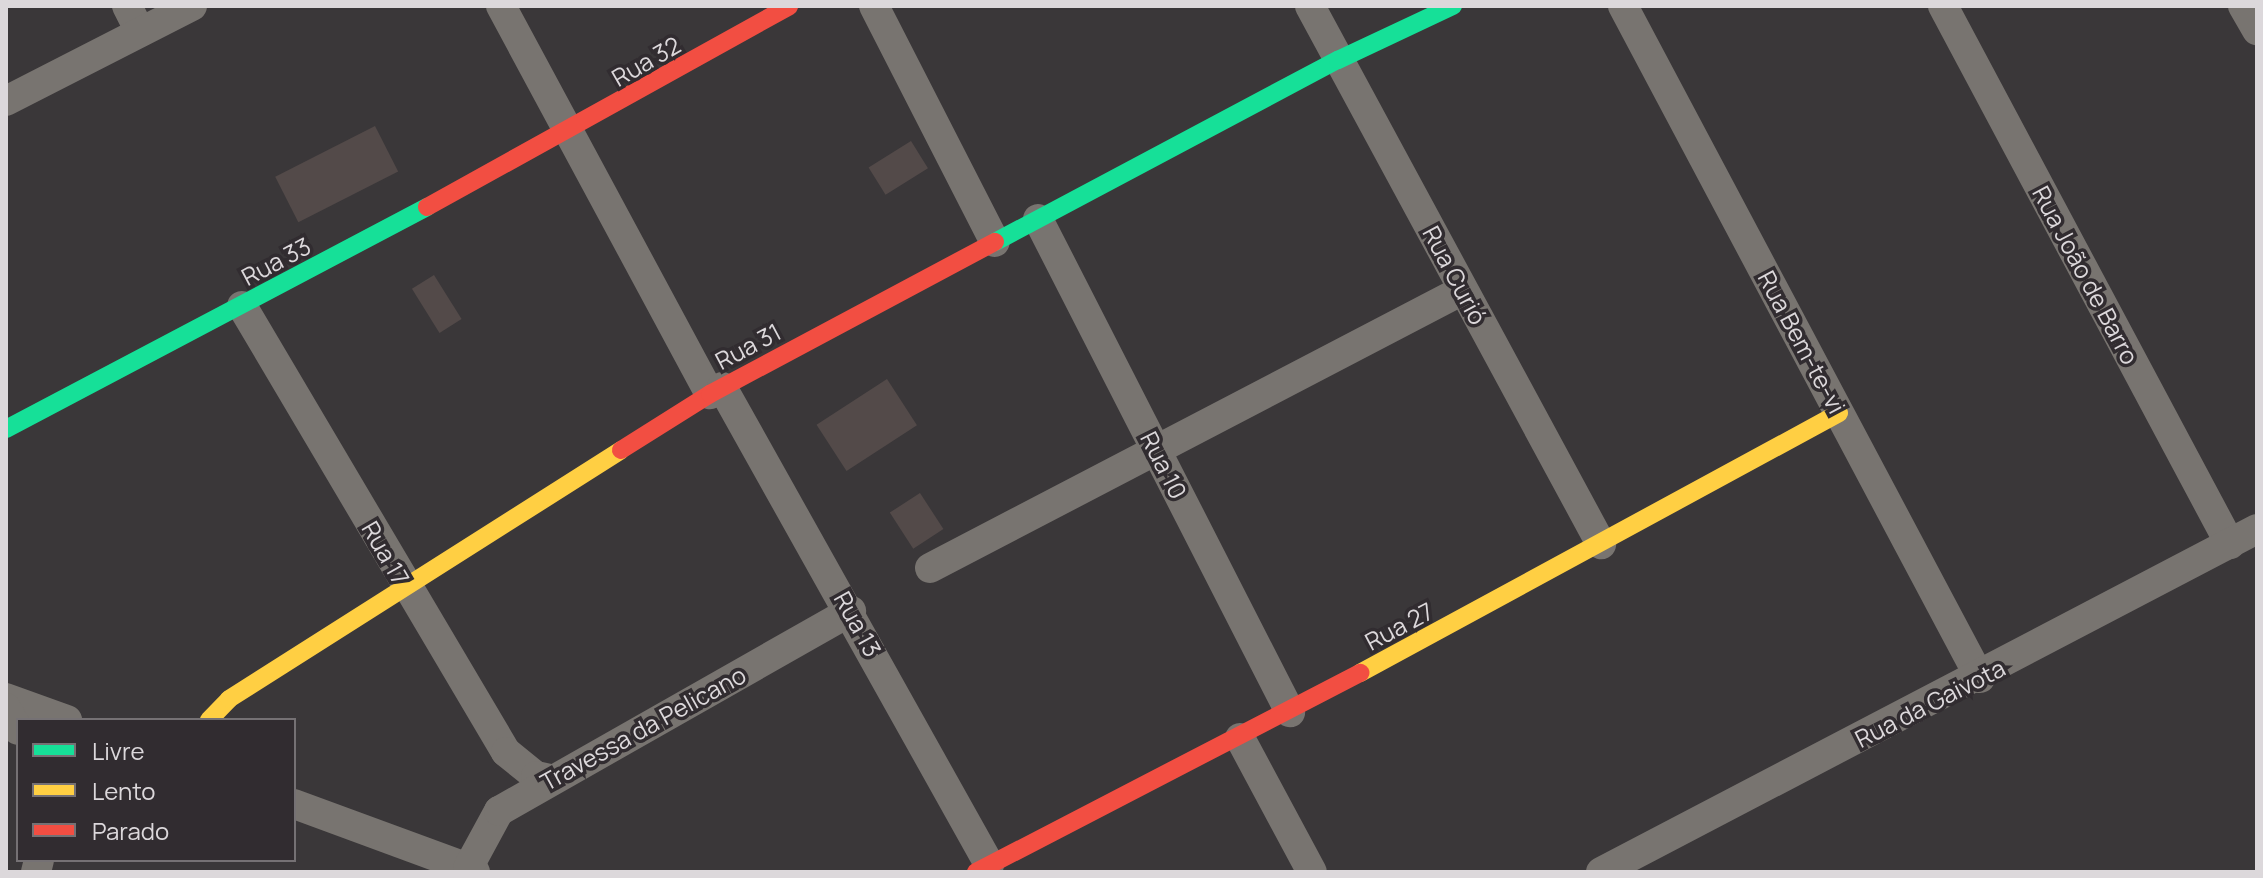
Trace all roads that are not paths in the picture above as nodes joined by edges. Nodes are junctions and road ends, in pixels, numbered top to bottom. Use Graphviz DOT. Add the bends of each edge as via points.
graph roads {
  1 [pos="192,6"];
  2 [pos="501,6"];
  3 [pos="789,6"];
  4 [pos="874,6"];
  5 [pos="1310,6"];
  6 [pos="1453,6"];
  7 [pos="1623,6"];
  8 [pos="1943,6"];
  9 [pos="2243,6"];
  10 [pos="134,19"];
  11 [pos="2257,30"];
  12 [pos="1338,60"];
  13 [pos="6,101"];
  14 [pos="568,133"];
  15 [pos="1038,219"];
  16 [pos="995,242"];
  17 [pos="1463,290"];
  18 [pos="242,306"];
  19 [pos="716,390"];
  20 [pos="1839,413"];
  21 [pos="6,429"];
  22 [pos="1158,453"];
  23 [pos="2257,529"];
  24 [pos="1601,544"];
  25 [pos="2230,544"];
  26 [pos="930,568"];
  27 [pos="405,586"];
  28 [pos="851,611"];
  29 [pos="1980,678"];
  30 [pos="6,698"];
  31 [pos="6,708"];
  32 [pos="1290,712"];
  33 [pos="61,718"];
  34 [pos="211,718"];
  35 [pos="16,726"];
  36 [pos="1240,738"];
  37 [pos="550,779"];
  38 [pos="296,805"];
  39 [pos="983,868"];
  40 [pos="472,870"];
  41 [pos="1312,872"];
  42 [pos="1601,872"];
  1 -- 10 [label="street"];
  2 -- 14 [label="street, Rua 13"];
  3 -- 14 [label="street, Rua 32"];
  4 -- 16 [label="street"];
  5 -- 12 [label="street, Rua Curió"];
  6 -- 12 [label="street, Rua 31"];
  7 -- 20 [label="street, Rua Bem-te-vi"];
  8 -- 25 [label="street, Rua João de Barro"];
  9 -- 11 [label="street"];
  10 -- 13 [label="street"];
  12 -- 15 [label="street, Rua 31"];
  12 -- 17 [label="street, Rua Curió"];
  14 -- 18 [label="street, Rua 33"];
  14 -- 19 [label="street, Rua 13"];
  15 -- 16 [label="street, Rua 31"];
  15 -- 22 [label="street, Rua 10"];
  16 -- 19 [label="street, Rua 31"];
  17 -- 22 [label="street"];
  17 -- 24 [label="street, Rua Curió"];
  18 -- 21 [label="street, Rua 33"];
  18 -- 27 [label="street, Rua 17"];
  19 -- 27 [label="street, Rua 31"];
  19 -- 28 [label="street, Rua 13"];
  20 -- 24 [label="street, Rua 27"];
  20 -- 29 [label="street, Rua Bem-te-vi"];
  22 -- 26 [label="street"];
  22 -- 32 [label="street, Rua 10"];
  23 -- 25 [label="street, Rua da Gaivota"];
  24 -- 32 [label="street, Rua 27"];
  25 -- 29 [label="street, Rua da Gaivota"];
  27 -- 34 [label="street, Rua 31" via="229,699"];
  27 -- 37 [label="street, Rua 17" via="506,752 536,776"];
  28 -- 37 [label="street, Travessa da Pelicano"];
  28 -- 39 [label="street, Rua 13"];
  29 -- 42 [label="street, Rua da Gaivota"];
  30 -- 33 [label="street"];
  31 -- 35 [label="street"];
  32 -- 36 [label="street, Rua 27"];
  36 -- 39 [label="street, Rua 27"];
  36 -- 41 [label="street"];
  37 -- 40 [label="street, Travessa da Pelicano" via="499,811"];
  38 -- 40 [label="street"];
}
